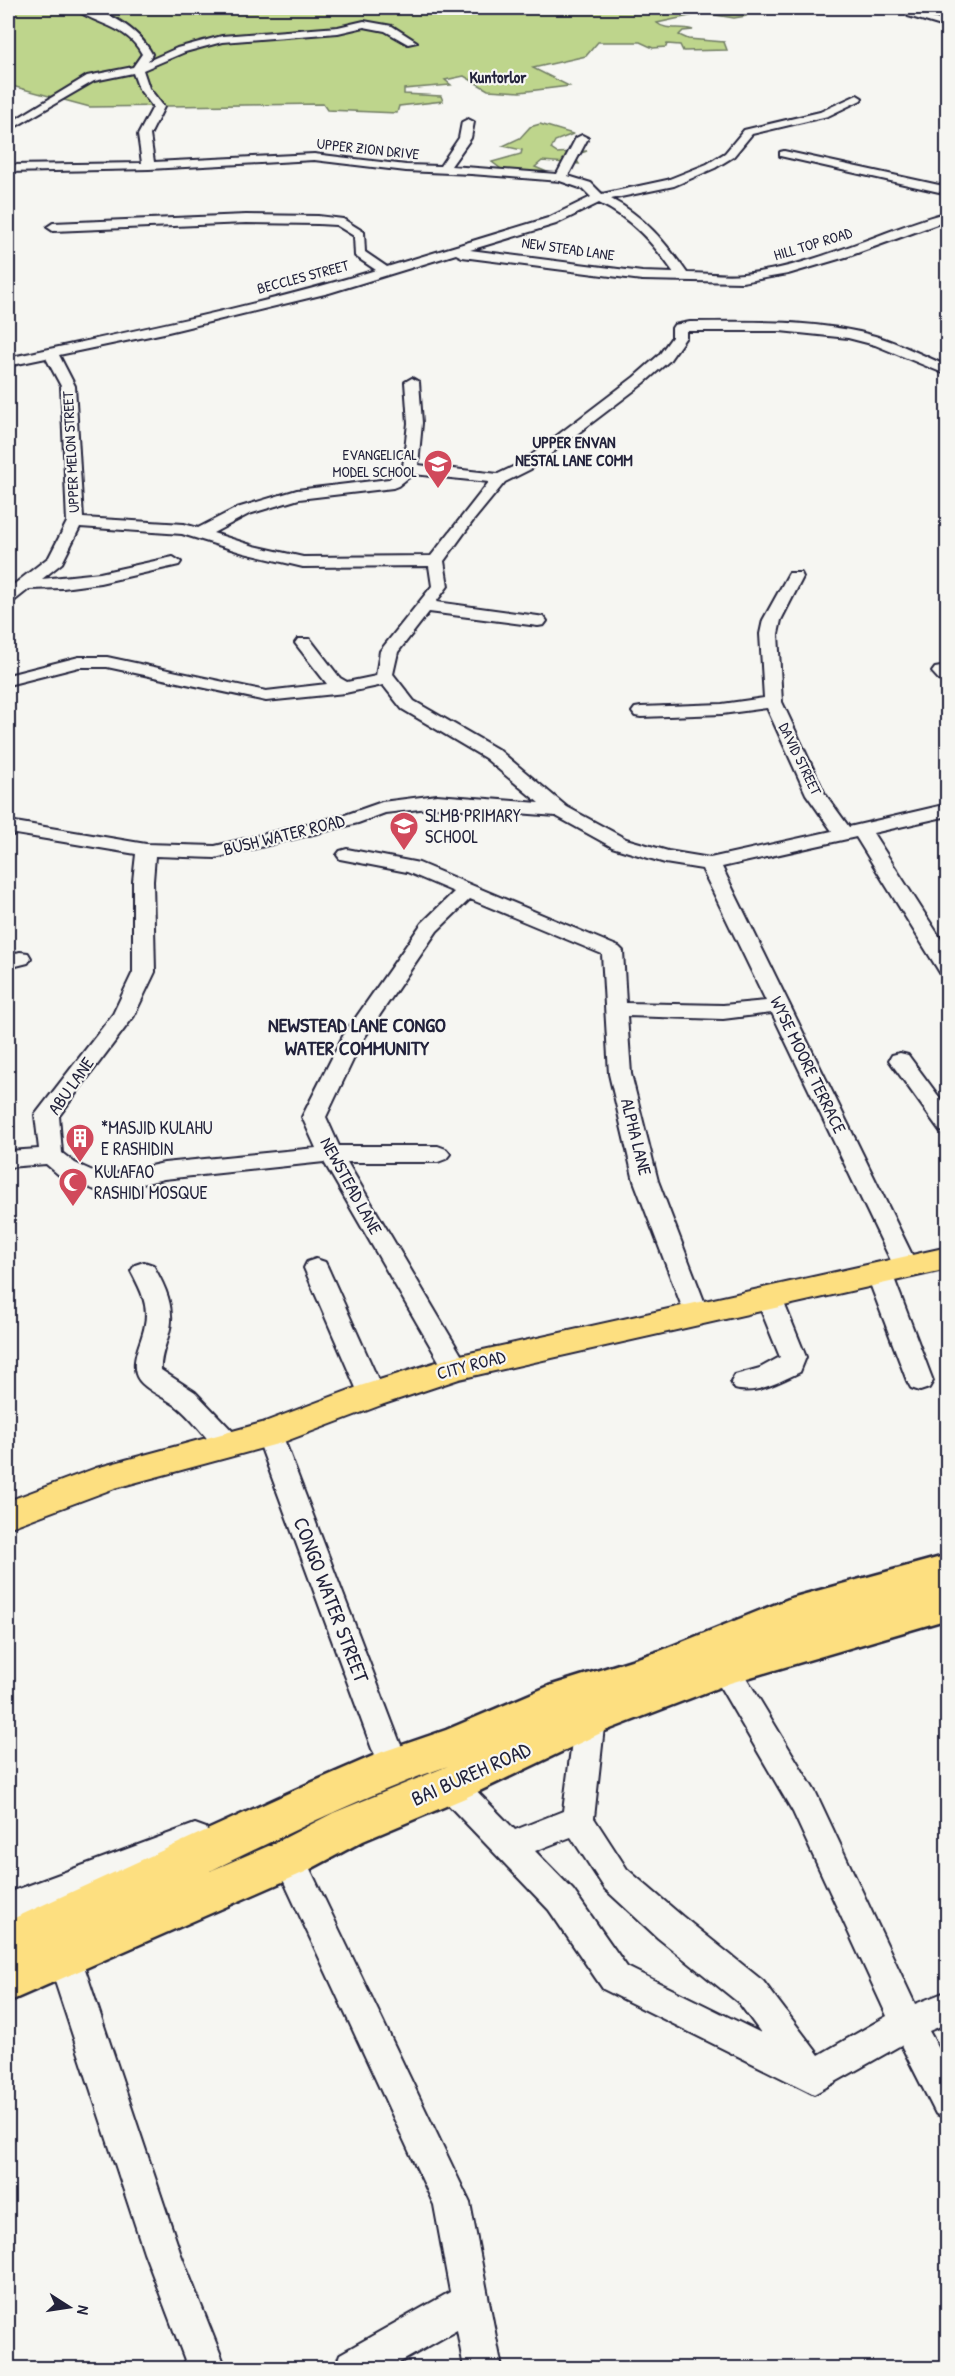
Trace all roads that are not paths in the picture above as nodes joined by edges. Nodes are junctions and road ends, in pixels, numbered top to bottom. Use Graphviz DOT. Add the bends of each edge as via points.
graph roads {
  1 [pos="80,8"];
  2 [pos="911,14"];
  3 [pos="948,25"];
  4 [pos="412,42"];
  5 [pos="137,69"];
  6 [pos="857,98"];
  7 [pos="468,122"];
  8 [pos="8,128"];
  9 [pos="582,138"];
  10 [pos="784,154"];
  11 [pos="149,166"];
  12 [pos="443,169"];
  13 [pos="8,171"];
  14 [pos="561,178"];
  15 [pos="948,191"];
  16 [pos="598,198"];
  17 [pos="948,216"];
  18 [pos="53,227"];
  19 [pos="448,251"];
  20 [pos="385,271"];
  21 [pos="683,276"];
  22 [pos="51,354"];
  23 [pos="8,362"];
  24 [pos="948,371"];
  25 [pos="412,382"];
  26 [pos="410,469"];
  27 [pos="500,479"];
  28 [pos="75,522"];
  29 [pos="200,534"];
  30 [pos="436,561"];
  31 [pos="173,562"];
  32 [pos="795,577"];
  33 [pos="26,584"];
  34 [pos="8,597"];
  35 [pos="424,606"];
  36 [pos="538,621"];
  37 [pos="304,643"];
  38 [pos="387,679"];
  39 [pos="8,680"];
  40 [pos="345,688"];
  41 [pos="773,702"];
  42 [pos="641,712"];
  43 [pos="948,810"];
  44 [pos="560,811"];
  45 [pos="8,830"];
  46 [pos="852,831"];
  47 [pos="146,850"];
  48 [pos="347,855"];
  49 [pos="710,864"];
  50 [pos="467,891"];
  51 [pos="948,968"];
  52 [pos="779,1006"];
  53 [pos="618,1009"];
  54 [pos="900,1060"];
  55 [pos="948,1126"];
  56 [pos="331,1154"];
  57 [pos="438,1154"];
  58 [pos="51,1156"];
  59 [pos="8,1159"];
  60 [pos="948,1258"];
  61 [pos="316,1268"];
  62 [pos="892,1270"];
  63 [pos="144,1271"];
  64 [pos="769,1298"];
  65 [pos="696,1314"];
  66 [pos="456,1368"];
  67 [pos="920,1381"];
  68 [pos="744,1382"];
  69 [pos="372,1395"];
  70 [pos="269,1434"];
  71 [pos="229,1444"];
  72 [pos="8,1515"];
  73 [pos="948,1571"];
  74 [pos="948,1603"];
  75 [pos="724,1668"];
  76 [pos="590,1718"];
  77 [pos="392,1757"];
  78 [pos="450,1785"];
  79 [pos="578,1820"];
  80 [pos="508,1847"];
  81 [pos="289,1858"];
  82 [pos="8,1908"];
  83 [pos="8,1943"];
  84 [pos="63,1953"];
  85 [pos="8,1981"];
  86 [pos="948,2007"];
  87 [pos="907,2023"];
  88 [pos="814,2077"];
  89 [pos="948,2102"];
  90 [pos="470,2302"];
  91 [pos="207,2368"];
  92 [pos="354,2368"];
  93 [pos="483,2368"];
  1 -- 5 [label="street" via="143,44 147,54"];
  2 -- 3 [label="street"];
  4 -- 5 [label="street" via="388,28 364,24 338,30 222,39 181,50"];
  5 -- 8 [label="street" via="91,78"];
  5 -- 11 [label="street" via="144,89 159,107 143,130"];
  6 -- 16 [label="street, BECCLES STREET" via="824,114 748,132 729,155 670,183"];
  7 -- 12 [label="street" via="465,138"];
  9 -- 14 [label="street"];
  10 -- 15 [label="street"];
  11 -- 12 [label="street, UPPER ZION DRIVE" via="314,157"];
  11 -- 13 [label="street, UPPER ZION DRIVE"];
  12 -- 14 [label="street, UPPER ZION DRIVE"];
  14 -- 16 [label="street, UPPER ZION DRIVE" via="587,186"];
  16 -- 19 [label="street, BECCLES STREET" via="552,221"];
  16 -- 21 [label="street, UPPER ZION DRIVE" via="625,212 658,242"];
  17 -- 21 [label="street, HILL TOP ROAD" via="775,274 742,278"];
  18 -- 20 [label="street" via="246,219 339,222 360,236 359,253"];
  19 -- 20 [label="street, BECCLES STREET"];
  19 -- 21 [label="street, NEW STEAD LANE" via="642,276"];
  20 -- 22 [label="street, BECCLES STREET" via="324,290"];
  22 -- 23 [label="street, BECCLES STREET"];
  22 -- 28 [label="street, UPPER MELON STREET" via="68,386"];
  24 -- 27 [label="street" via="871,340 815,330 758,326 679,328 679,337 664,358 639,381 526,466"];
  25 -- 26 [label="street" via="415,423"];
  26 -- 27 [label="street"];
  26 -- 29 [label="street" via="393,483 297,495 243,511"];
  27 -- 30 [label="street"];
  28 -- 29 [label="street" via="184,529"];
  28 -- 33 [label="street, UPPER MELON STREET" via="56,560"];
  29 -- 30 [label="street" via="303,562"];
  30 -- 35 [label="street" via="441,586"];
  31 -- 33 [label="street" via="92,580"];
  32 -- 41 [label="street, DAVID STREET" via="769,634"];
  33 -- 34 [label="street, UPPER MELON STREET"];
  35 -- 36 [label="street"];
  35 -- 38 [label="street" via="389,651 384,674"];
  37 -- 40 [label="street" via="334,682"];
  38 -- 40 [label="street"];
  38 -- 44 [label="street" via="408,705 492,754"];
  39 -- 40 [label="street" via="79,662 107,662 266,696"];
  41 -- 42 [label="street" via="722,709"];
  41 -- 46 [label="street, DAVID STREET" via="816,794"];
  43 -- 46 [label="street"];
  44 -- 47 [label="street, BUSH WATER ROAD" via="437,801 382,808 214,852"];
  44 -- 49 [label="street" via="620,843 665,857"];
  45 -- 47 [label="street, BUSH WATER ROAD"];
  46 -- 49 [label="street"];
  46 -- 51 [label="street, DAVID STREET"];
  47 -- 58 [label="street, ABU LANE" via="142,881 144,972 123,1016 47,1115"];
  48 -- 50 [label="street" via="412,867"];
  49 -- 52 [label="street, WYSE MOORE TERRACE"];
  50 -- 53 [label="street, ALPHA LANE" via="612,951"];
  50 -- 56 [label="street, NEWSTEAD LANE" via="429,927 351,1041 314,1117"];
  52 -- 53 [label="street" via="723,1012"];
  52 -- 62 [label="street, WYSE MOORE TERRACE"];
  53 -- 65 [label="street, ALPHA LANE" via="620,1074 646,1180"];
  54 -- 55 [label="street"];
  56 -- 57 [label="street"];
  56 -- 58 [label="street" via="164,1171 102,1185 67,1169"];
  56 -- 66 [label="street, NEWSTEAD LANE"];
  58 -- 59 [label="street"];
  60 -- 62 [label="main road, CITY ROAD"];
  61 -- 69 [label="street"];
  62 -- 64 [label="main road, CITY ROAD"];
  62 -- 67 [label="street, WYSE MOORE TERRACE"];
  63 -- 71 [label="street" via="156,1293 159,1323 146,1364 150,1376 186,1399"];
  64 -- 65 [label="main road, CITY ROAD"];
  64 -- 68 [label="street" via="793,1357 791,1365"];
  65 -- 66 [label="main road, CITY ROAD"];
  66 -- 69 [label="main road, CITY ROAD"];
  69 -- 70 [label="main road, CITY ROAD"];
  70 -- 71 [label="main road, CITY ROAD"];
  70 -- 77 [label="street, CONGO WATER STREET"];
  71 -- 72 [label="main road, CITY ROAD" via="108,1477"];
  73 -- 77 [label="highway, BAI BUREH ROAD" via="791,1614 670,1665 564,1698 458,1744"];
  74 -- 75 [label="highway, BAI BUREH ROAD"];
  75 -- 76 [label="highway, BAI BUREH ROAD"];
  75 -- 87 [label="street" via="805,1803"];
  76 -- 78 [label="highway, BAI BUREH ROAD"];
  76 -- 79 [label="street"];
  77 -- 82 [label="street" via="292,1802"];
  77 -- 83 [label="highway, BAI BUREH ROAD"];
  78 -- 80 [label="street"];
  78 -- 81 [label="highway, BAI BUREH ROAD" via="348,1827"];
  79 -- 80 [label="street"];
  79 -- 88 [label="street" via="616,1879 751,1992"];
  80 -- 88 [label="street" via="561,1900 615,1978"];
  81 -- 84 [label="highway, BAI BUREH ROAD"];
  81 -- 90 [label="street" via="452,2203"];
  84 -- 85 [label="highway, BAI BUREH ROAD"];
  84 -- 91 [label="street" via="162,2252"];
  86 -- 87 [label="street"];
  87 -- 88 [label="street"];
  87 -- 89 [label="street"];
  90 -- 92 [label="street"];
  90 -- 93 [label="street"];
}
